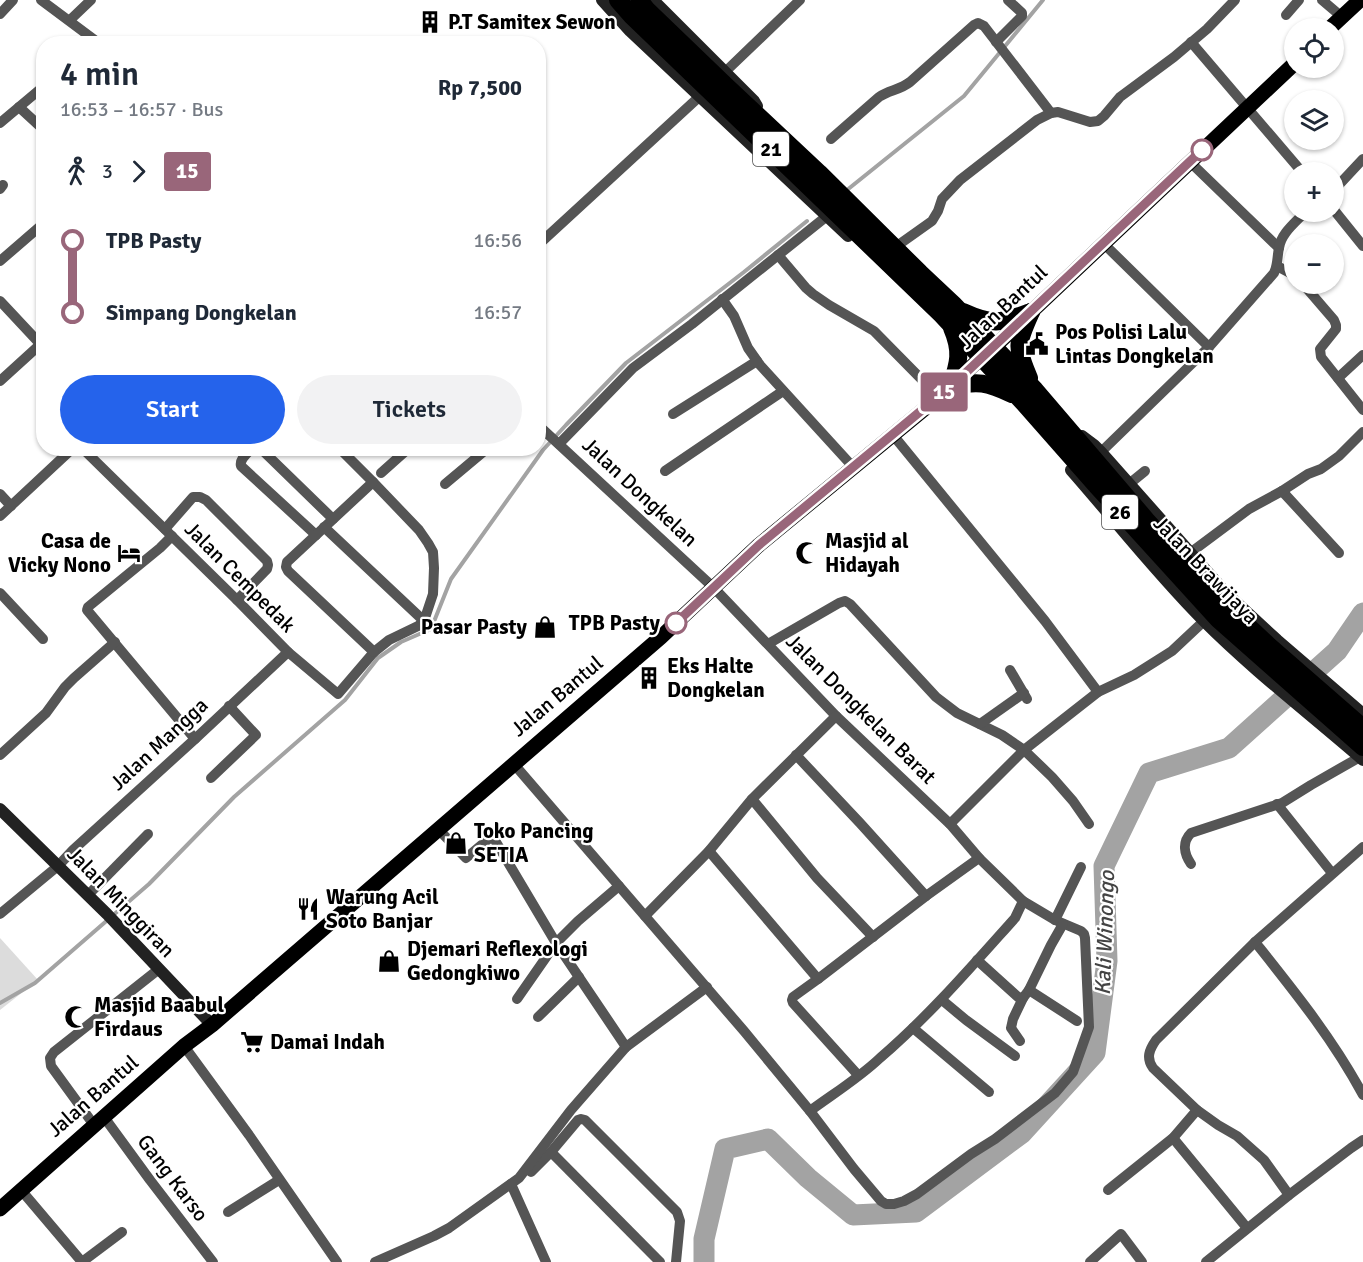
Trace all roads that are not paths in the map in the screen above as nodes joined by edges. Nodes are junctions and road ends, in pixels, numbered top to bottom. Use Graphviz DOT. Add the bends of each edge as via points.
graph roads {
  1 [pos="13,0"];
  2 [pos="41,0"];
  3 [pos="91,0"];
  4 [pos="602,0"];
  5 [pos="618,0"];
  6 [pos="639,0"];
  7 [pos="653,0"];
  8 [pos="800,0"];
  9 [pos="1008,0"];
  10 [pos="1235,0"];
  11 [pos="1299,0"];
  12 [pos="1322,0"];
  13 [pos="1359,0"];
  14 [pos="0,14"];
  15 [pos="1286,15"];
  16 [pos="1342,17"];
  17 [pos="70,20"];
  18 [pos="89,36"];
  19 [pos="1191,42"];
  20 [pos="999,45"];
  21 [pos="726,71"];
  22 [pos="1284,73"];
  23 [pos="36,92"];
  24 [pos="699,97"];
  25 [pos="19,106"];
  26 [pos="1248,107"];
  27 [pos="1051,113"];
  28 [pos="36,122"];
  29 [pos="0,123"];
  30 [pos="769,126"];
  31 [pos="831,139"];
  32 [pos="1363,159"];
  33 [pos="1190,162"];
  34 [pos="1294,162"];
  35 [pos="1344,179"];
  36 [pos="826,216"];
  37 [pos="1296,222"];
  38 [pos="1344,222"];
  39 [pos="36,230"];
  40 [pos="546,238"];
  41 [pos="1103,243"];
  42 [pos="1363,246"];
  43 [pos="894,248"];
  44 [pos="1279,248"];
  45 [pos="778,255"];
  46 [pos="0,261"];
  47 [pos="1277,266"];
  48 [pos="1284,270"];
  49 [pos="1312,294"];
  50 [pos="924,297"];
  51 [pos="722,299"];
  52 [pos="0,302"];
  53 [pos="1030,312"];
  54 [pos="954,316"];
  55 [pos="36,338"];
  56 [pos="1209,347"];
  57 [pos="36,349"];
  58 [pos="1363,355"];
  59 [pos="983,357"];
  60 [pos="757,361"];
  61 [pos="1338,378"];
  62 [pos="0,381"];
  63 [pos="783,391"];
  64 [pos="945,392"];
  65 [pos="1026,393"];
  66 [pos="1363,410"];
  67 [pos="673,414"];
  68 [pos="1055,426"];
  69 [pos="546,432"];
  70 [pos="1363,432"];
  71 [pos="893,435"];
  72 [pos="559,444"];
  73 [pos="1101,452"];
  74 [pos="64,456"];
  75 [pos="90,456"];
  76 [pos="245,456"];
  77 [pos="268,456"];
  78 [pos="349,456"];
  79 [pos="400,456"];
  80 [pos="478,456"];
  81 [pos="854,468"];
  82 [pos="665,471"];
  83 [pos="1145,471"];
  84 [pos="377,477"];
  85 [pos="445,484"];
  86 [pos="1129,484"];
  87 [pos="1282,491"];
  88 [pos="0,494"];
  89 [pos="11,506"];
  90 [pos="0,516"];
  91 [pos="333,519"];
  92 [pos="320,531"];
  93 [pos="168,532"];
  94 [pos="1190,553"];
  95 [pos="1339,553"];
  96 [pos="714,588"];
  97 [pos="0,593"];
  98 [pos="1222,596"];
  99 [pos="237,600"];
  100 [pos="424,621"];
  101 [pos="1204,621"];
  102 [pos="43,639"];
  103 [pos="115,642"];
  104 [pos="768,644"];
  105 [pos="288,652"];
  106 [pos="374,652"];
  107 [pos="1268,655"];
  108 [pos="1010,670"];
  109 [pos="1098,692"];
  110 [pos="228,706"];
  111 [pos="836,716"];
  112 [pos="980,724"];
  113 [pos="1355,725"];
  114 [pos="195,739"];
  115 [pos="1024,750"];
  116 [pos="0,755"];
  117 [pos="796,755"];
  118 [pos="1362,755"];
  119 [pos="513,763"];
  120 [pos="211,778"];
  121 [pos="753,800"];
  122 [pos="1277,804"];
  123 [pos="0,809"];
  124 [pos="950,824"];
  125 [pos="1089,824"];
  126 [pos="439,830"];
  127 [pos="148,834"];
  128 [pos="1363,847"];
  129 [pos="709,851"];
  130 [pos="979,858"];
  131 [pos="1191,864"];
  132 [pos="58,866"];
  133 [pos="1081,867"];
  134 [pos="1332,873"];
  135 [pos="619,886"];
  136 [pos="88,895"];
  137 [pos="926,896"];
  138 [pos="1023,901"];
  139 [pos="0,914"];
  140 [pos="645,916"];
  141 [pos="1059,922"];
  142 [pos="873,937"];
  143 [pos="1255,942"];
  144 [pos="556,943"];
  145 [pos="977,960"];
  146 [pos="159,969"];
  147 [pos="579,977"];
  148 [pos="818,980"];
  149 [pos="707,987"];
  150 [pos="1026,994"];
  151 [pos="517,999"];
  152 [pos="942,999"];
  153 [pos="538,1017"];
  154 [pos="1077,1021"];
  155 [pos="212,1025"];
  156 [pos="913,1028"];
  157 [pos="1020,1041"];
  158 [pos="184,1046"];
  159 [pos="626,1047"];
  160 [pos="1015,1056"];
  161 [pos="858,1075"];
  162 [pos="989,1092"];
  163 [pos="1363,1095"];
  164 [pos="1197,1110"];
  165 [pos="810,1111"];
  166 [pos="99,1121"];
  167 [pos="1173,1138"];
  168 [pos="1363,1140"];
  169 [pos="551,1152"];
  170 [pos="525,1171"];
  171 [pos="279,1180"];
  172 [pos="511,1184"];
  173 [pos="21,1190"];
  174 [pos="1108,1190"];
  175 [pos="1289,1195"];
  176 [pos="0,1209"];
  177 [pos="228,1212"];
  178 [pos="1247,1228"];
  179 [pos="122,1232"];
  180 [pos="82,1262"];
  181 [pos="213,1262"];
  182 [pos="337,1262"];
  183 [pos="375,1262"];
  184 [pos="546,1262"];
  185 [pos="660,1262"];
  186 [pos="676,1262"];
  187 [pos="1090,1262"];
  188 [pos="1142,1262"];
  189 [pos="1206,1262"];
  1 -- 14 [label="street"];
  2 -- 17 [label="street"];
  3 -- 17 [label="street"];
  4 -- 24 [label="street"];
  5 -- 50 [label="highway, 21"];
  6 -- 30 [label="highway, 21"];
  7 -- 21 [label="street"];
  8 -- 21 [label="street"];
  9 -- 20 [label="street" via="1021,10 1022,16"];
  10 -- 19 [label="street"];
  11 -- 15 [label="street"];
  12 -- 16 [label="street"];
  13 -- 16 [label="main road"];
  17 -- 18 [label="street"];
  19 -- 26 [label="street"];
  19 -- 27 [label="street" via="1120,97 1098,121"];
  20 -- 27 [label="street"];
  20 -- 31 [label="street" via="984,26 974,25 903,88 879,97"];
  21 -- 30 [label="street" via="754,101"];
  22 -- 26 [label="main road, Jalan Bantul"];
  23 -- 25 [label="street"];
  24 -- 36 [label="street"];
  24 -- 40 [label="street"];
  25 -- 28 [label="street"];
  25 -- 29 [label="street"];
  26 -- 33 [label="main road, Jalan Bantul"];
  26 -- 34 [label="street"];
  27 -- 43 [label="street" via="960,180 942,199 932,221"];
  30 -- 43 [label="highway, 21"];
  32 -- 35 [label="street"];
  33 -- 41 [label="main road, Jalan Bantul"];
  33 -- 44 [label="street"];
  36 -- 45 [label="street"];
  36 -- 50 [label="street" via="889,275"];
  37 -- 44 [label="street"];
  38 -- 42 [label="street"];
  39 -- 46 [label="street"];
  41 -- 53 [label="main road, Jalan Bantul"];
  41 -- 56 [label="street"];
  43 -- 54 [label="highway, 21"];
  44 -- 47 [label="street"];
  45 -- 51 [label="street"];
  45 -- 64 [label="street" via="806,288 874,331"];
  47 -- 48 [label="street"];
  47 -- 56 [label="street"];
  49 -- 61 [label="street" via="1336,326 1320,353"];
  50 -- 54 [label="highway, 21"];
  51 -- 60 [label="street"];
  51 -- 72 [label="street" via="633,368"];
  52 -- 55 [label="street"];
  53 -- 54 [label="highway" via="993,322"];
  53 -- 59 [label="main road, Jalan Bantul"];
  53 -- 65 [label="highway" via="1019,346"];
  54 -- 59 [label="highway, 21"];
  54 -- 64 [label="highway" via="959,357"];
  56 -- 73 [label="street"];
  57 -- 62 [label="street"];
  58 -- 61 [label="street"];
  59 -- 64 [label="main road, Jalan Bantul"];
  59 -- 65 [label="highway, Jalan Brawijaya / 26"];
  60 -- 63 [label="street"];
  60 -- 67 [label="street"];
  61 -- 66 [label="street"];
  63 -- 81 [label="street"];
  63 -- 82 [label="street"];
  64 -- 65 [label="highway" via="971,382"];
  64 -- 71 [label="main road, Jalan Bantul"];
  65 -- 68 [label="highway, Jalan Brawijaya / 26"];
  68 -- 73 [label="street"];
  68 -- 98 [label="highway, Jalan Brawijaya / 26"];
  68 -- 101 [label="street" via="1052,448"];
  68 -- 107 [label="highway, Jalan Brawijaya / 26" via="1188,588 1218,619"];
  69 -- 72 [label="street, Jalan Dongkelan"];
  70 -- 87 [label="street" via="1339,456"];
  71 -- 81 [label="main road, Jalan Bantul"];
  71 -- 109 [label="street"];
  72 -- 96 [label="street, Jalan Dongkelan"];
  73 -- 86 [label="street"];
  74 -- 89 [label="street"];
  75 -- 93 [label="street, Jalan Cempedak"];
  76 -- 92 [label="street" via="242,466"];
  77 -- 91 [label="street"];
  78 -- 84 [label="street"];
  79 -- 84 [label="street"];
  80 -- 85 [label="street"];
  81 -- 96 [label="main road, Jalan Bantul" via="759,545"];
  83 -- 86 [label="street"];
  84 -- 91 [label="street"];
  84 -- 100 [label="street" via="433,552 433,594"];
  86 -- 94 [label="street"];
  87 -- 94 [label="street" via="1250,508"];
  87 -- 95 [label="street"];
  88 -- 89 [label="street"];
  89 -- 90 [label="street"];
  91 -- 92 [label="street"];
  92 -- 100 [label="street"];
  92 -- 106 [label="street" via="286,567"];
  93 -- 99 [label="street, Jalan Cempedak"];
  93 -- 99 [label="street" via="193,497 206,500 267,561 267,569"];
  93 -- 103 [label="street" via="160,548 88,607 88,612"];
  94 -- 98 [label="street"];
  96 -- 104 [label="street, Jalan Dongkelan Barat"];
  96 -- 119 [label="main road, Jalan Bantul"];
  97 -- 102 [label="street"];
  98 -- 107 [label="highway, Jalan Brawijaya / 26"];
  99 -- 105 [label="street, Jalan Cempedak"];
  100 -- 106 [label="street"];
  101 -- 107 [label="street"];
  101 -- 109 [label="street" via="1172,651"];
  103 -- 114 [label="street"];
  103 -- 116 [label="street" via="74,678 46,713"];
  104 -- 111 [label="street, Jalan Dongkelan Barat"];
  104 -- 112 [label="street" via="839,603 848,602 936,697"];
  105 -- 106 [label="street, Jalan Cempedak" via="338,694"];
  105 -- 110 [label="street, Jalan Mangga"];
  107 -- 113 [label="highway, Jalan Brawijaya / 26"];
  107 -- 113 [label="street"];
  108 -- 112 [label="street" via="1025,696"];
  109 -- 115 [label="street"];
  110 -- 114 [label="street, Jalan Mangga"];
  110 -- 120 [label="street" via="256,735"];
  111 -- 117 [label="street"];
  111 -- 124 [label="street, Jalan Dongkelan Barat"];
  112 -- 115 [label="street"];
  113 -- 118 [label="highway, Jalan Brawijaya / 26"];
  114 -- 132 [label="street, Jalan Mangga"];
  115 -- 124 [label="street"];
  115 -- 125 [label="street" via="1052,777"];
  117 -- 121 [label="street"];
  117 -- 137 [label="street"];
  118 -- 122 [label="street"];
  119 -- 126 [label="main road, Jalan Bantul"];
  119 -- 135 [label="street"];
  121 -- 129 [label="street"];
  121 -- 142 [label="street" via="817,878"];
  122 -- 131 [label="street" via="1191,833 1185,847"];
  122 -- 134 [label="street"];
  123 -- 132 [label="street, Jalan Minggiran"];
  124 -- 130 [label="street, Jalan Dongkelan Barat"];
  126 -- 144 [label="street" via="466,858 494,837"];
  126 -- 155 [label="main road, Jalan Bantul"];
  127 -- 136 [label="street"];
  128 -- 134 [label="street"];
  129 -- 140 [label="street"];
  129 -- 148 [label="street"];
  130 -- 137 [label="street"];
  130 -- 138 [label="street, Jalan Dongkelan Barat"];
  132 -- 136 [label="street, Jalan Minggiran"];
  132 -- 139 [label="street, Jalan Mangga"];
  133 -- 141 [label="street"];
  134 -- 143 [label="street"];
  135 -- 140 [label="street"];
  135 -- 144 [label="street"];
  136 -- 146 [label="street, Jalan Minggiran"];
  137 -- 142 [label="street"];
  138 -- 141 [label="street, Jalan Dongkelan Barat"];
  138 -- 145 [label="street" via="1015,918"];
  140 -- 149 [label="street"];
  141 -- 150 [label="street"];
  141 -- 165 [label="street, Jalan Dongkelan Barat" via="1084,934 1089,1027 1073,1072 1055,1093 995,1139 917,1194 886,1204"];
  142 -- 148 [label="street"];
  143 -- 163 [label="street" via="1330,1039"];
  143 -- 164 [label="street" via="1149,1051 1153,1068"];
  144 -- 147 [label="street"];
  144 -- 151 [label="street"];
  145 -- 150 [label="street" via="1018,997"];
  145 -- 152 [label="street"];
  146 -- 155 [label="street, Jalan Minggiran"];
  146 -- 166 [label="street, Gang Karso" via="50,1058 51,1066"];
  147 -- 153 [label="street"];
  147 -- 159 [label="street"];
  148 -- 161 [label="street" via="795,994 792,1001"];
  149 -- 159 [label="street"];
  149 -- 165 [label="street"];
  150 -- 154 [label="street"];
  150 -- 157 [label="street" via="1011,1028"];
  152 -- 156 [label="street"];
  152 -- 160 [label="street"];
  155 -- 158 [label="main road, Jalan Bantul"];
  156 -- 161 [label="street"];
  156 -- 162 [label="street"];
  158 -- 166 [label="main road, Jalan Bantul"];
  158 -- 171 [label="street"];
  159 -- 170 [label="street"];
  161 -- 165 [label="street"];
  164 -- 167 [label="street"];
  164 -- 175 [label="street" via="1237,1136 1264,1160"];
  166 -- 173 [label="main road, Jalan Bantul"];
  166 -- 181 [label="street, Gang Karso"];
  167 -- 174 [label="street"];
  167 -- 178 [label="street"];
  168 -- 175 [label="street"];
  169 -- 170 [label="street" via="532,1171"];
  169 -- 185 [label="street"];
  169 -- 186 [label="street" via="578,1120 585,1120 677,1212 680,1221"];
  170 -- 172 [label="street"];
  171 -- 177 [label="street"];
  171 -- 182 [label="street"];
  172 -- 183 [label="street" via="449,1228"];
  172 -- 184 [label="street"];
  173 -- 176 [label="main road, Jalan Bantul"];
  173 -- 180 [label="street"];
  175 -- 178 [label="street"];
  178 -- 189 [label="street"];
  179 -- 180 [label="street"];
  187 -- 188 [label="street" via="1121,1234"];
}
